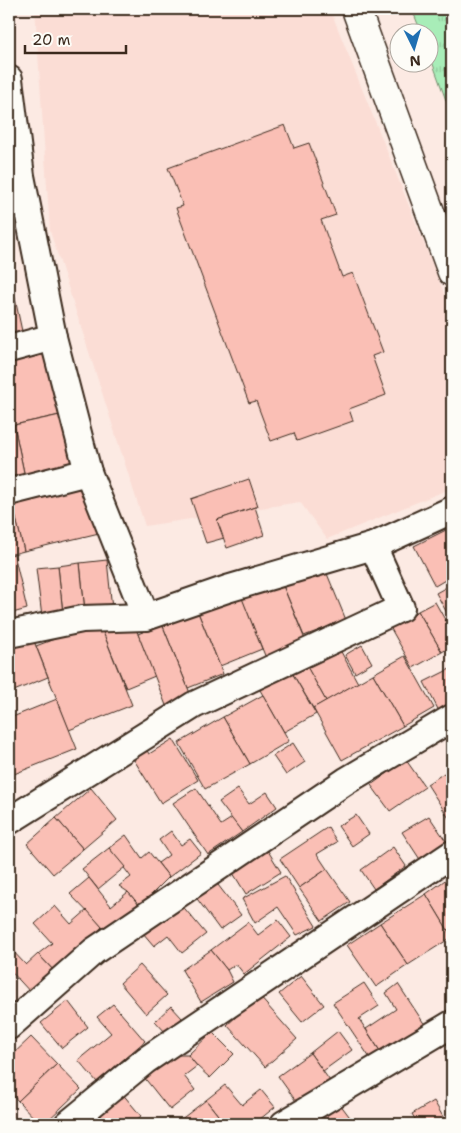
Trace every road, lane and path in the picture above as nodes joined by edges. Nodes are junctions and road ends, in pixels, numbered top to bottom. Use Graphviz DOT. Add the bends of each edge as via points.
graph roads {
  1 [pos="356,9"];
  2 [pos="9,79"];
  3 [pos="15,177"];
  4 [pos="452,272"];
  5 [pos="53,337"];
  6 [pos="9,349"];
  7 [pos="88,472"];
  8 [pos="9,492"];
  9 [pos="452,510"];
  10 [pos="373,546"];
  11 [pos="146,617"];
  12 [pos="9,634"];
  13 [pos="452,718"];
  14 [pos="9,821"];
  15 [pos="452,854"];
  16 [pos="452,1024"];
  17 [pos="9,1026"];
  18 [pos="68,1124"];
  19 [pos="284,1124"];
  1 -- 4 [label="street"];
  2 -- 3 [label="street"];
  3 -- 5 [label="street"];
  5 -- 6 [label="street"];
  5 -- 7 [label="street"];
  7 -- 8 [label="street"];
  7 -- 11 [label="street"];
  9 -- 10 [label="street"];
  10 -- 11 [label="street" via="227,589"];
  10 -- 14 [label="street" via="401,608 194,706"];
  11 -- 12 [label="street" via="82,619"];
  13 -- 17 [label="street" via="346,781 94,952"];
  15 -- 18 [label="street" via="146,1060"];
  16 -- 19 [label="street"];
}
